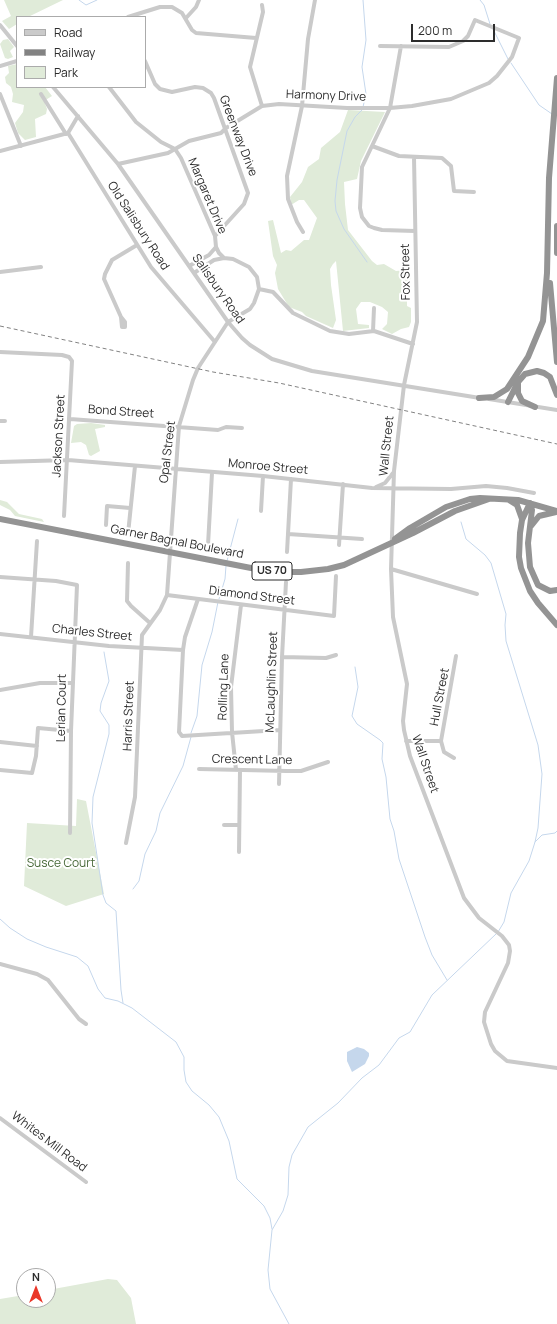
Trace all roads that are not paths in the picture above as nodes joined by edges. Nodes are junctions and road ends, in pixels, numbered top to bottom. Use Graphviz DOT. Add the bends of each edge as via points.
graph roads {
  1 [pos="200,0"];
  2 [pos="315,0"];
  3 [pos="262,5"];
  4 [pos="131,16"];
  5 [pos="186,18"];
  6 [pos="0,25"];
  7 [pos="256,38"];
  8 [pos="16,44"];
  9 [pos="380,46"];
  10 [pos="401,46"];
  11 [pos="16,61"];
  12 [pos="146,63"];
  13 [pos="0,66"];
  14 [pos="557,78"];
  15 [pos="56,88"];
  16 [pos="110,88"];
  17 [pos="0,94"];
  18 [pos="41,94"];
  19 [pos="262,106"];
  20 [pos="302,106"];
  21 [pos="390,108"];
  22 [pos="78,116"];
  23 [pos="226,128"];
  24 [pos="67,133"];
  25 [pos="21,146"];
  26 [pos="372,146"];
  27 [pos="175,149"];
  28 [pos="0,151"];
  29 [pos="414,157"];
  30 [pos="118,164"];
  31 [pos="474,192"];
  32 [pos="557,226"];
  33 [pos="415,231"];
  34 [pos="303,232"];
  35 [pos="215,236"];
  36 [pos="137,245"];
  37 [pos="216,247"];
  38 [pos="547,248"];
  39 [pos="557,253"];
  40 [pos="224,258"];
  41 [pos="189,266"];
  42 [pos="41,267"];
  43 [pos="0,272"];
  44 [pos="194,273"];
  45 [pos="260,289"];
  46 [pos="374,308"];
  47 [pos="121,317"];
  48 [pos="228,322"];
  49 [pos="373,331"];
  50 [pos="215,342"];
  51 [pos="412,344"];
  52 [pos="0,352"];
  53 [pos="557,362"];
  54 [pos="518,382"];
  55 [pos="511,383"];
  56 [pos="404,385"];
  57 [pos="557,395"];
  58 [pos="479,398"];
  59 [pos="508,402"];
  60 [pos="535,407"];
  61 [pos="557,410"];
  62 [pos="70,418"];
  63 [pos="179,426"];
  64 [pos="242,428"];
  65 [pos="68,460"];
  66 [pos="0,462"];
  67 [pos="0,465"];
  68 [pos="135,466"];
  69 [pos="175,470"];
  70 [pos="394,471"];
  71 [pos="212,472"];
  72 [pos="263,476"];
  73 [pos="291,479"];
  74 [pos="343,484"];
  75 [pos="372,488"];
  76 [pos="393,489"];
  77 [pos="534,493"];
  78 [pos="506,499"];
  79 [pos="530,503"];
  80 [pos="130,508"];
  81 [pos="557,511"];
  82 [pos="261,512"];
  83 [pos="64,516"];
  84 [pos="0,519"];
  85 [pos="522,520"];
  86 [pos="106,525"];
  87 [pos="529,531"];
  88 [pos="128,534"];
  89 [pos="288,534"];
  90 [pos="340,537"];
  91 [pos="362,539"];
  92 [pos="37,541"];
  93 [pos="392,542"];
  94 [pos="208,545"];
  95 [pos="339,545"];
  96 [pos="169,551"];
  97 [pos="287,552"];
  98 [pos="128,563"];
  99 [pos="391,569"];
  100 [pos="336,576"];
  101 [pos="0,577"];
  102 [pos="35,579"];
  103 [pos="286,582"];
  104 [pos="557,590"];
  105 [pos="477,594"];
  106 [pos="167,595"];
  107 [pos="198,599"];
  108 [pos="241,605"];
  109 [pos="284,610"];
  110 [pos="150,623"];
  111 [pos="557,625"];
  112 [pos="0,634"];
  113 [pos="31,637"];
  114 [pos="74,641"];
  115 [pos="141,647"];
  116 [pos="183,650"];
  117 [pos="336,655"];
  118 [pos="456,656"];
  119 [pos="282,657"];
  120 [pos="72,683"];
  121 [pos="0,690"];
  122 [pos="280,730"];
  123 [pos="71,731"];
  124 [pos="232,732"];
  125 [pos="406,741"];
  126 [pos="441,741"];
  127 [pos="0,742"];
  128 [pos="37,746"];
  129 [pos="454,758"];
  130 [pos="328,762"];
  131 [pos="199,769"];
  132 [pos="0,770"];
  133 [pos="238,770"];
  134 [pos="279,771"];
  135 [pos="279,784"];
  136 [pos="224,825"];
  137 [pos="239,825"];
  138 [pos="70,833"];
  139 [pos="126,843"];
  140 [pos="239,852"];
  141 [pos="0,964"];
  142 [pos="86,1024"];
  143 [pos="557,1068"];
  144 [pos="0,1118"];
  145 [pos="86,1182"];
  1 -- 5 [label="street"];
  2 -- 20 [label="street" via="308,39"];
  3 -- 7 [label="street" via="263,12"];
  4 -- 5 [label="street" via="166,6 177,9"];
  5 -- 7 [label="street" via="196,33"];
  6 -- 8 [label="street"];
  7 -- 19 [label="street" via="250,67"];
  9 -- 10 [label="street"];
  10 -- 21 [label="street"];
  10 -- 21 [label="street, Harmony Drive" via="457,45 468,36 475,20 519,38 506,67 489,83 445,100"];
  11 -- 13 [label="street"];
  12 -- 23 [label="street, Greenway Drive" via="156,84 166,92 195,87 206,89 214,98"];
  14 -- 38 [label="highway" via="549,178"];
  15 -- 22 [label="street, Salisbury Road"];
  16 -- 27 [label="street, Margaret Drive" via="136,122 161,142"];
  17 -- 25 [label="street"];
  18 -- 24 [label="street, Old Salisbury Road"];
  19 -- 20 [label="street, Harmony Drive"];
  19 -- 23 [label="street, Harmony Drive"];
  20 -- 21 [label="street, Harmony Drive"];
  20 -- 34 [label="street" via="289,164 287,188 292,211"];
  21 -- 26 [label="street"];
  22 -- 24 [label="street"];
  22 -- 30 [label="street, Salisbury Road"];
  23 -- 27 [label="street, Harmony Drive" via="221,133 189,141"];
  23 -- 35 [label="street, Greenway Drive" via="248,193 244,204"];
  24 -- 25 [label="street"];
  24 -- 36 [label="street, Old Salisbury Road"];
  25 -- 28 [label="street"];
  26 -- 29 [label="street" via="399,156"];
  26 -- 33 [label="street" via="361,174 362,217 369,226 382,230"];
  27 -- 30 [label="street, Harmony Drive"];
  27 -- 35 [label="street, Margaret Drive"];
  29 -- 31 [label="street" via="442,158 451,166 454,191"];
  29 -- 33 [label="street, Fox Street"];
  30 -- 41 [label="street, Salisbury Road"];
  32 -- 39 [label="highway"];
  33 -- 51 [label="street, Fox Street" via="417,317"];
  35 -- 37 [label="street, Margaret Drive"];
  36 -- 47 [label="street" via="112,260 105,274 104,279"];
  36 -- 50 [label="street, Old Salisbury Road" via="157,275"];
  37 -- 40 [label="street"];
  37 -- 41 [label="street" via="209,255"];
  38 -- 53 [label="highway"];
  38 -- 55 [label="highway" via="543,321 528,357"];
  40 -- 44 [label="street" via="214,260"];
  40 -- 45 [label="street" via="233,259 249,267 257,277"];
  41 -- 44 [label="street, Salisbury Road"];
  42 -- 43 [label="street"];
  44 -- 48 [label="street, Salisbury Road"];
  45 -- 48 [label="street" via="250,309"];
  45 -- 49 [label="street" via="273,292 293,313 330,331 349,334"];
  46 -- 49 [label="street"];
  48 -- 50 [label="street, Opal Street"];
  48 -- 56 [label="street, Salisbury Road" via="242,338 272,359 312,371"];
  49 -- 51 [label="street"];
  50 -- 63 [label="street, Opal Street" via="193,380"];
  51 -- 56 [label="street, Fox Street"];
  52 -- 62 [label="street, Jackson Street" via="62,354 69,357 72,365"];
  54 -- 57 [label="highway" via="525,374 537,371 544,373 550,377"];
  54 -- 59 [label="highway"];
  54 -- 60 [label="highway" via="520,397 528,405"];
  55 -- 58 [label="highway" via="501,394"];
  55 -- 59 [label="highway"];
  56 -- 58 [label="street, Salisbury Road"];
  56 -- 70 [label="street, Wall Street"];
  58 -- 59 [label="street, Salisbury Road"];
  59 -- 60 [label="street, Salisbury Road"];
  60 -- 61 [label="street, Salisbury Road"];
  62 -- 63 [label="street, Bond Street"];
  62 -- 65 [label="street, Jackson Street"];
  63 -- 64 [label="street, Bond Street" via="218,430 226,427"];
  63 -- 69 [label="street, Opal Street"];
  65 -- 66 [label="street, Monroe Street"];
  65 -- 68 [label="street, Monroe Street"];
  65 -- 83 [label="street, Jackson Street"];
  66 -- 67 [label="street"];
  68 -- 69 [label="street, Monroe Street"];
  68 -- 80 [label="street"];
  69 -- 71 [label="street, Monroe Street"];
  69 -- 96 [label="street, Opal Street"];
  70 -- 75 [label="street" via="385,483"];
  70 -- 76 [label="street, Wall Street"];
  71 -- 72 [label="street, Monroe Street"];
  71 -- 94 [label="street"];
  72 -- 73 [label="street, Monroe Street"];
  72 -- 82 [label="street"];
  73 -- 74 [label="street, Monroe Street"];
  73 -- 89 [label="street"];
  74 -- 75 [label="street, Monroe Street"];
  74 -- 90 [label="street"];
  75 -- 76 [label="street, Monroe Street"];
  76 -- 77 [label="street, Monroe Street" via="486,486"];
  76 -- 93 [label="street, Wall Street"];
  78 -- 79 [label="highway, Garner Bagnal Boulevard / US 70"];
  78 -- 85 [label="highway" via="517,505"];
  78 -- 93 [label="highway, Garner Bagnal Boulevard / US 70" via="489,499 455,511"];
  79 -- 81 [label="highway, Garner Bagnal Boulevard / US 70"];
  79 -- 85 [label="highway"];
  79 -- 87 [label="highway" via="532,510"];
  80 -- 86 [label="street" via="107,506"];
  80 -- 88 [label="street"];
  81 -- 87 [label="highway" via="539,516"];
  84 -- 96 [label="highway, Garner Bagnal Boulevard / US 70"];
  85 -- 111 [label="highway" via="519,551 525,579 538,603"];
  87 -- 104 [label="highway" via="528,556 534,579 543,589"];
  89 -- 90 [label="street"];
  89 -- 97 [label="street"];
  90 -- 91 [label="street"];
  90 -- 95 [label="street"];
  92 -- 102 [label="street"];
  93 -- 96 [label="highway, Garner Bagnal Boulevard / US 70" via="344,565 302,572 251,568"];
  93 -- 99 [label="street, Wall Street"];
  96 -- 106 [label="street, Opal Street"];
  98 -- 110 [label="street" via="127,601"];
  99 -- 105 [label="street"];
  99 -- 125 [label="street, Wall Street" via="393,617 407,684 403,721"];
  100 -- 109 [label="street, Diamond Street" via="334,616"];
  101 -- 102 [label="street"];
  102 -- 113 [label="street"];
  102 -- 114 [label="street, Lerian Court" via="77,584"];
  103 -- 109 [label="street, McLaughlin Street"];
  106 -- 107 [label="street, Diamond Street"];
  106 -- 110 [label="street, Harris Street"];
  107 -- 108 [label="street, Diamond Street"];
  107 -- 116 [label="street"];
  108 -- 109 [label="street, Diamond Street"];
  108 -- 124 [label="street, Rolling Lane" via="232,679"];
  109 -- 119 [label="street, McLaughlin Street"];
  110 -- 115 [label="street, Harris Street" via="142,635"];
  112 -- 113 [label="street, Charles Street"];
  113 -- 114 [label="street, Charles Street"];
  114 -- 115 [label="street, Charles Street"];
  114 -- 120 [label="street, Lerian Court"];
  115 -- 116 [label="street, Charles Street"];
  115 -- 139 [label="street, Harris Street" via="135,797"];
  116 -- 124 [label="street" via="178,728 182,736"];
  117 -- 119 [label="street" via="326,658"];
  118 -- 126 [label="street, Hull Street"];
  119 -- 122 [label="street, McLaughlin Street"];
  120 -- 121 [label="street" via="40,683"];
  120 -- 123 [label="street, Lerian Court"];
  122 -- 124 [label="street"];
  122 -- 134 [label="street, McLaughlin Street"];
  123 -- 128 [label="street" via="38,728"];
  123 -- 138 [label="street, Lerian Court"];
  124 -- 133 [label="street, Rolling Lane"];
  125 -- 126 [label="street"];
  125 -- 143 [label="street, Wall Street" via="464,898 479,918 502,936 509,945 508,963 485,1012 484,1022 491,1044 507,1061"];
  126 -- 129 [label="street" via="444,752"];
  127 -- 128 [label="street"];
  128 -- 132 [label="street" via="32,773"];
  130 -- 134 [label="street, Crescent Lane" via="300,770"];
  131 -- 133 [label="street, Crescent Lane"];
  133 -- 134 [label="street, Crescent Lane"];
  133 -- 137 [label="street, Rolling Lane"];
  134 -- 135 [label="street, McLaughlin Street"];
  136 -- 137 [label="street"];
  137 -- 140 [label="street, Rolling Lane"];
  141 -- 142 [label="street" via="37,974 48,980 79,1019"];
  144 -- 145 [label="street, Whites Mill Road"];
}
